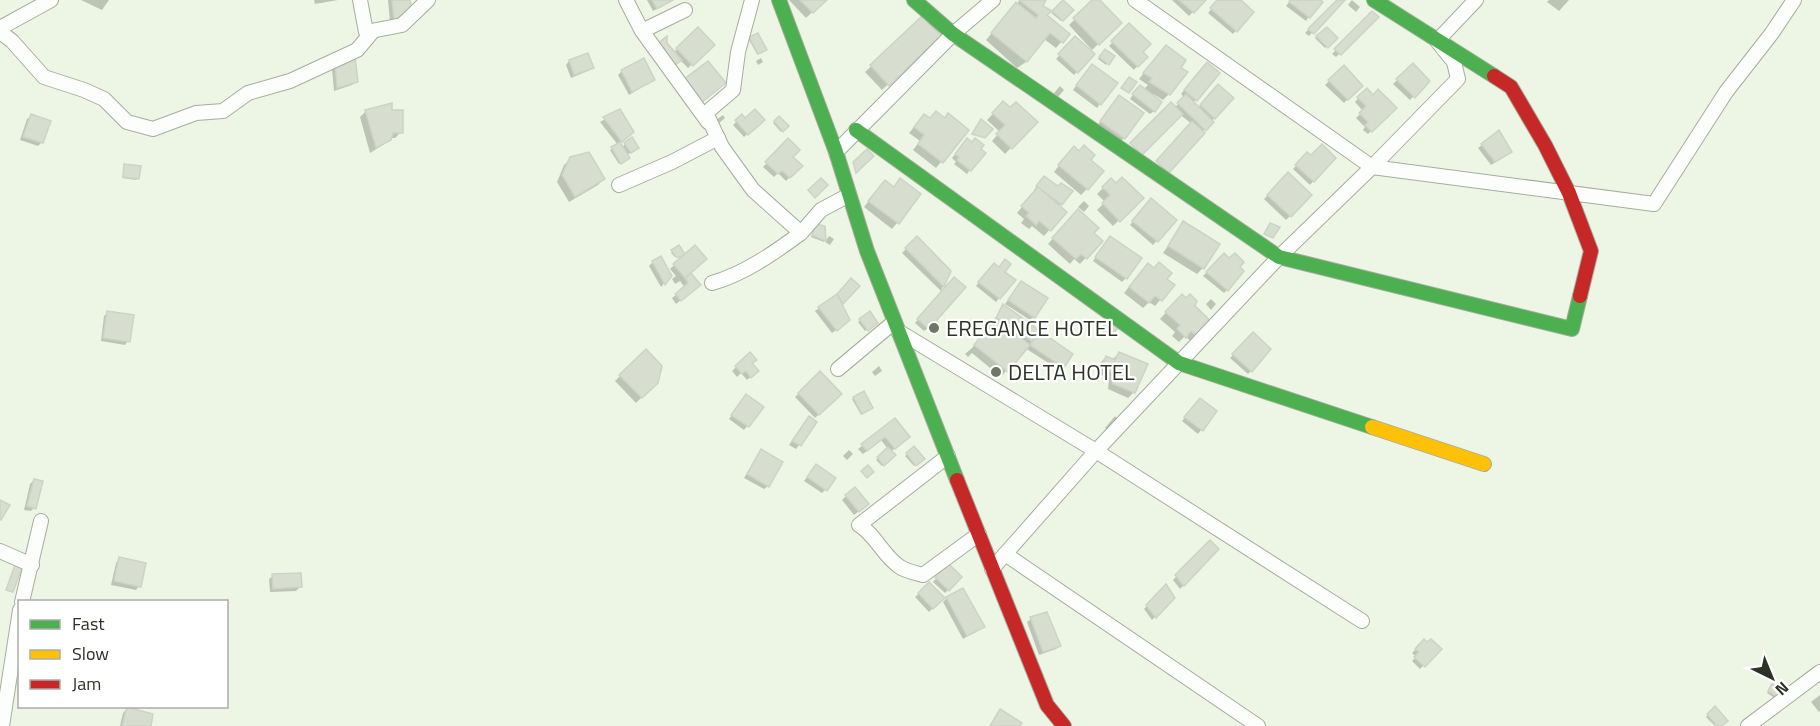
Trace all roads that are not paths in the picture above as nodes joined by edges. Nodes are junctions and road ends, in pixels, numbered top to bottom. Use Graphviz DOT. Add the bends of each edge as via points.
graph roads {
  1 [pos="51,0"];
  2 [pos="360,0"];
  3 [pos="428,0"];
  4 [pos="626,0"];
  5 [pos="752,0"];
  6 [pos="779,0"];
  7 [pos="914,0"];
  8 [pos="993,0"];
  9 [pos="1135,0"];
  10 [pos="1374,0"];
  11 [pos="1476,0"];
  12 [pos="1794,0"];
  13 [pos="685,10"];
  14 [pos="0,30"];
  15 [pos="373,31"];
  16 [pos="642,31"];
  17 [pos="953,34"];
  18 [pos="1437,40"];
  19 [pos="856,130"];
  20 [pos="716,134"];
  21 [pos="836,152"];
  22 [pos="1372,167"];
  23 [pos="619,185"];
  24 [pos="1569,193"];
  25 [pos="849,195"];
  26 [pos="801,233"];
  27 [pos="1279,257"];
  28 [pos="712,283"];
  29 [pos="895,326"];
  30 [pos="1179,363"];
  31 [pos="838,369"];
  32 [pos="1096,451"];
  33 [pos="948,456"];
  34 [pos="1484,464"];
  35 [pos="41,521"];
  36 [pos="979,534"];
  37 [pos="0,551"];
  38 [pos="1005,554"];
  39 [pos="32,565"];
  40 [pos="992,569"];
  41 [pos="23,600"];
  42 [pos="18,621"];
  43 [pos="1362,621"];
  44 [pos="1820,672"];
  45 [pos="2,726"];
  46 [pos="1064,726"];
  47 [pos="1258,726"];
  48 [pos="1748,726"];
  1 -- 14 [label="street"];
  2 -- 15 [label="street" via="366,32"];
  3 -- 15 [label="street" via="402,26"];
  4 -- 16 [label="street"];
  5 -- 20 [label="street" via="733,90 706,113"];
  6 -- 21 [label="street"];
  7 -- 17 [label="street"];
  8 -- 17 [label="street"];
  9 -- 22 [label="street"];
  10 -- 18 [label="street"];
  11 -- 18 [label="street"];
  12 -- 24 [label="street" via="1726,92 1654,204"];
  13 -- 16 [label="street"];
  14 -- 15 [label="street" via="44,77 104,99 127,122 153,129 196,114 223,111 248,93 290,81 357,50"];
  16 -- 20 [label="street"];
  17 -- 19 [label="street"];
  17 -- 27 [label="street"];
  18 -- 22 [label="street" via="1454,62 1458,79"];
  18 -- 24 [label="street" via="1511,87"];
  19 -- 21 [label="street"];
  19 -- 30 [label="street"];
  20 -- 23 [label="street" via="672,162"];
  20 -- 26 [label="street" via="753,190"];
  21 -- 25 [label="street"];
  22 -- 24 [label="street"];
  22 -- 27 [label="street"];
  24 -- 27 [label="street" via="1591,251 1572,329"];
  25 -- 26 [label="street" via="821,210"];
  25 -- 29 [label="street"];
  26 -- 28 [label="street" via="770,256"];
  27 -- 30 [label="street"];
  29 -- 31 [label="street"];
  29 -- 32 [label="street"];
  29 -- 33 [label="street"];
  30 -- 32 [label="street"];
  30 -- 34 [label="street"];
  32 -- 38 [label="street"];
  32 -- 43 [label="street"];
  33 -- 36 [label="street"];
  33 -- 36 [label="street" via="859,525 900,567 923,575"];
  35 -- 39 [label="street"];
  36 -- 40 [label="street"];
  37 -- 39 [label="street"];
  38 -- 40 [label="street"];
  38 -- 47 [label="street"];
  39 -- 41 [label="street"];
  40 -- 46 [label="street" via="1047,705"];
  42 -- 45 [label="street"];
  44 -- 48 [label="street"];
}
